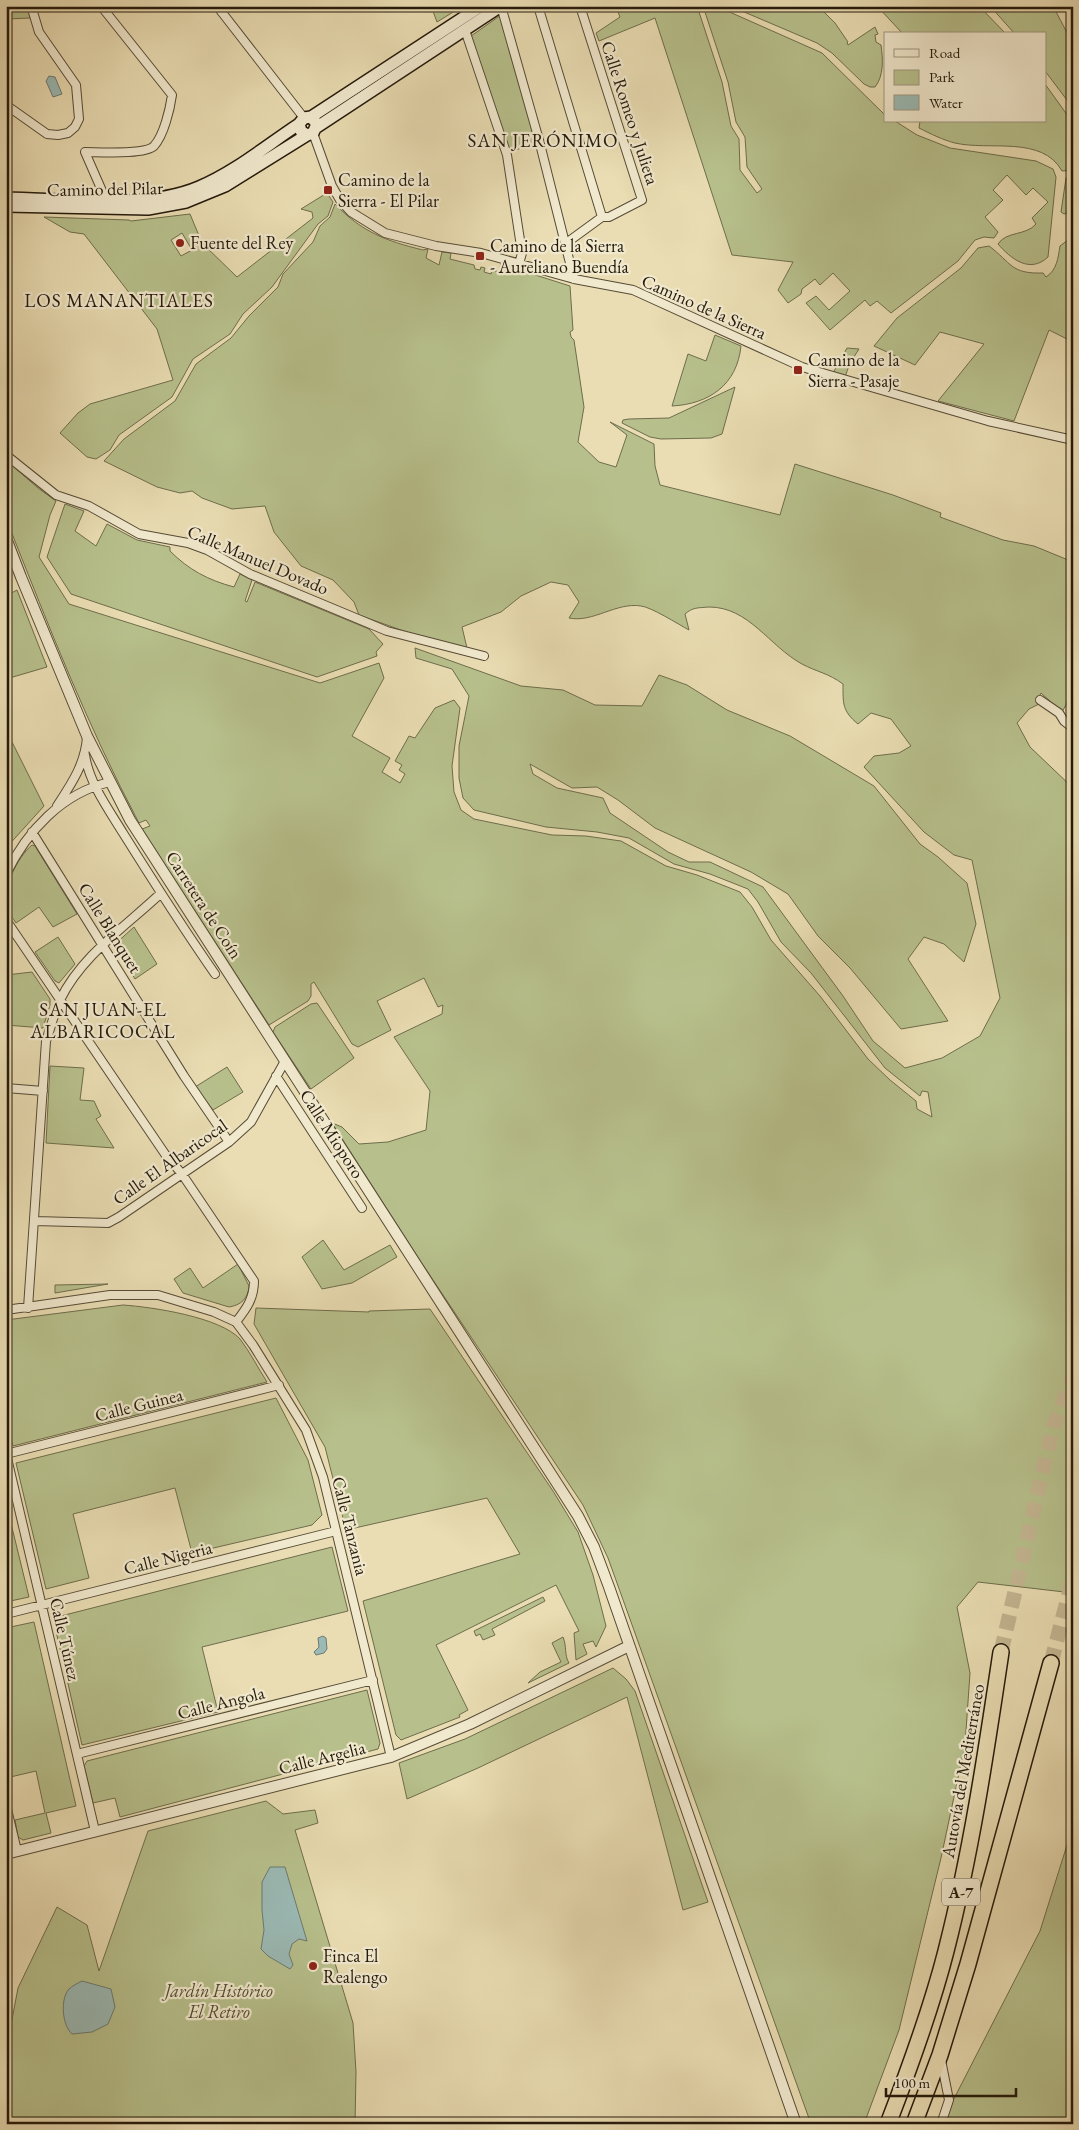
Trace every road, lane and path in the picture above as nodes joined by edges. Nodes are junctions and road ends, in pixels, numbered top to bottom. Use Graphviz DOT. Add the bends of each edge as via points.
graph roads {
  1 [pos="33,6"];
  2 [pos="101,6"];
  3 [pos="217,6"];
  4 [pos="481,6"];
  5 [pos="501,6"];
  6 [pos="538,6"];
  7 [pos="580,6"];
  8 [pos="465,30"];
  9 [pos="6,106"];
  10 [pos="308,126"];
  11 [pos="6,198"];
  12 [pos="106,200"];
  13 [pos="6,206"];
  14 [pos="602,217"];
  15 [pos="565,244"];
  16 [pos="520,264"];
  17 [pos="574,279"];
  18 [pos="1073,440"];
  19 [pos="6,455"];
  20 [pos="1073,526"];
  21 [pos="1073,532"];
  22 [pos="6,538"];
  23 [pos="484,656"];
  24 [pos="1040,700"];
  25 [pos="1073,728"];
  26 [pos="87,736"];
  27 [pos="86,755"];
  28 [pos="110,782"];
  29 [pos="96,785"];
  30 [pos="55,809"];
  31 [pos="32,832"];
  32 [pos="6,874"];
  33 [pos="160,894"];
  34 [pos="6,920"];
  35 [pos="103,944"];
  36 [pos="215,974"];
  37 [pos="60,1001"];
  38 [pos="285,1061"];
  39 [pos="276,1076"];
  40 [pos="6,1088"];
  41 [pos="43,1091"];
  42 [pos="228,1142"];
  43 [pos="182,1174"];
  44 [pos="362,1208"];
  45 [pos="35,1221"];
  46 [pos="28,1308"];
  47 [pos="6,1310"];
  48 [pos="236,1322"];
  49 [pos="279,1386"];
  50 [pos="6,1454"];
  51 [pos="336,1531"];
  52 [pos="42,1605"];
  53 [pos="6,1614"];
  54 [pos="628,1646"];
  55 [pos="1001,1652"];
  56 [pos="1051,1663"];
  57 [pos="373,1680"];
  58 [pos="76,1754"];
  59 [pos="391,1756"];
  60 [pos="6,1805"];
  61 [pos="95,1831"];
  62 [pos="17,1851"];
  63 [pos="6,1854"];
  64 [pos="940,2055"];
  65 [pos="796,2124"];
  66 [pos="888,2124"];
  67 [pos="914,2124"];
  68 [pos="941,2124"];
  1 -- 9 [label="street" via="39,32 76,85 79,119 68,133 58,136 47,134"];
  2 -- 12 [label="street" via="172,95 164,126 153,146 143,150 85,152"];
  3 -- 10 [label="street, Camino de la Sierra"];
  4 -- 10 [label="main road, Camino del Pilar"];
  5 -- 8 [label="main road, Camino del Pilar"];
  5 -- 15 [label="street"];
  6 -- 14 [label="street"];
  7 -- 14 [label="street, Calle Romeo y Julieta" via="642,200 609,217"];
  8 -- 10 [label="main road, Camino del Pilar"];
  8 -- 16 [label="street" via="507,155 522,253"];
  10 -- 12 [label="main road, Camino del Pilar" via="199,187 147,200"];
  10 -- 13 [label="main road, Camino del Pilar" via="225,186 186,202 148,209"];
  10 -- 16 [label="street, Camino de la Sierra" via="340,200 371,226 401,238 482,253"];
  11 -- 12 [label="main road, Camino del Pilar"];
  14 -- 15 [label="street"];
  15 -- 17 [label="street"];
  16 -- 17 [label="street, Camino de la Sierra"];
  17 -- 18 [label="street, Camino de la Sierra" via="633,290 811,370 988,421"];
  19 -- 23 [label="street, Calle Manuel Dovado" via="56,496 89,506 139,534 207,550 250,574 387,631"];
  20 -- 21 [label="street"];
  22 -- 26 [label="street, Carretera de Coín"];
  24 -- 25 [label="street"];
  26 -- 27 [label="street"];
  26 -- 28 [label="street, Carretera de Coín"];
  27 -- 29 [label="street, Carretera de Coín" via="87,769"];
  27 -- 30 [label="street"];
  28 -- 29 [label="street"];
  28 -- 38 [label="street, Carretera de Coín" via="134,827"];
  29 -- 30 [label="street" via="82,790"];
  29 -- 33 [label="street, Carretera de Coín"];
  30 -- 31 [label="street"];
  31 -- 32 [label="street"];
  31 -- 35 [label="street, Calle Blanquet"];
  33 -- 35 [label="street"];
  33 -- 36 [label="street, Carretera de Coín"];
  34 -- 37 [label="street"];
  35 -- 37 [label="street" via="80,969"];
  35 -- 42 [label="street, Calle Blanquet"];
  37 -- 41 [label="street" via="46,1040"];
  37 -- 43 [label="street"];
  38 -- 39 [label="street, Calle El Albaricocal"];
  38 -- 54 [label="street, Carretera de Coín" via="578,1516 597,1555"];
  39 -- 42 [label="street, Calle El Albaricocal" via="251,1122"];
  39 -- 44 [label="street, Calle Mioporo"];
  40 -- 41 [label="street"];
  41 -- 45 [label="street"];
  42 -- 43 [label="street, Calle El Albaricocal"];
  43 -- 45 [label="street, Calle El Albaricocal" via="108,1223"];
  43 -- 48 [label="street" via="254,1281 250,1304"];
  45 -- 46 [label="street"];
  46 -- 47 [label="street"];
  46 -- 48 [label="street" via="110,1295 158,1295"];
  48 -- 49 [label="street, Calle Tanzania"];
  49 -- 50 [label="street, Calle Guinea"];
  49 -- 51 [label="street, Calle Tanzania" via="306,1430 323,1477"];
  50 -- 52 [label="street, Calle Túnez"];
  51 -- 52 [label="street, Calle Nigeria"];
  51 -- 57 [label="street, Calle Tanzania"];
  52 -- 53 [label="street, Calle Nigeria"];
  52 -- 58 [label="street, Calle Túnez"];
  54 -- 59 [label="street, Calle Argelia" via="470,1724"];
  54 -- 65 [label="street, Carretera de Coín"];
  55 -- 66 [label="highway, Autovía del Mediterráneo / A-7" via="976,1814 946,1953"];
  56 -- 64 [label="highway, A-7"];
  57 -- 58 [label="street, Calle Angola"];
  57 -- 59 [label="street, Calle Tanzania"];
  58 -- 61 [label="street, Calle Túnez"];
  59 -- 61 [label="street, Calle Argelia"];
  60 -- 62 [label="street"];
  61 -- 62 [label="street, Calle Argelia"];
  62 -- 63 [label="street, Calle Argelia"];
  64 -- 67 [label="highway, A-7"];
  64 -- 68 [label="street" via="949,2100"];
}
